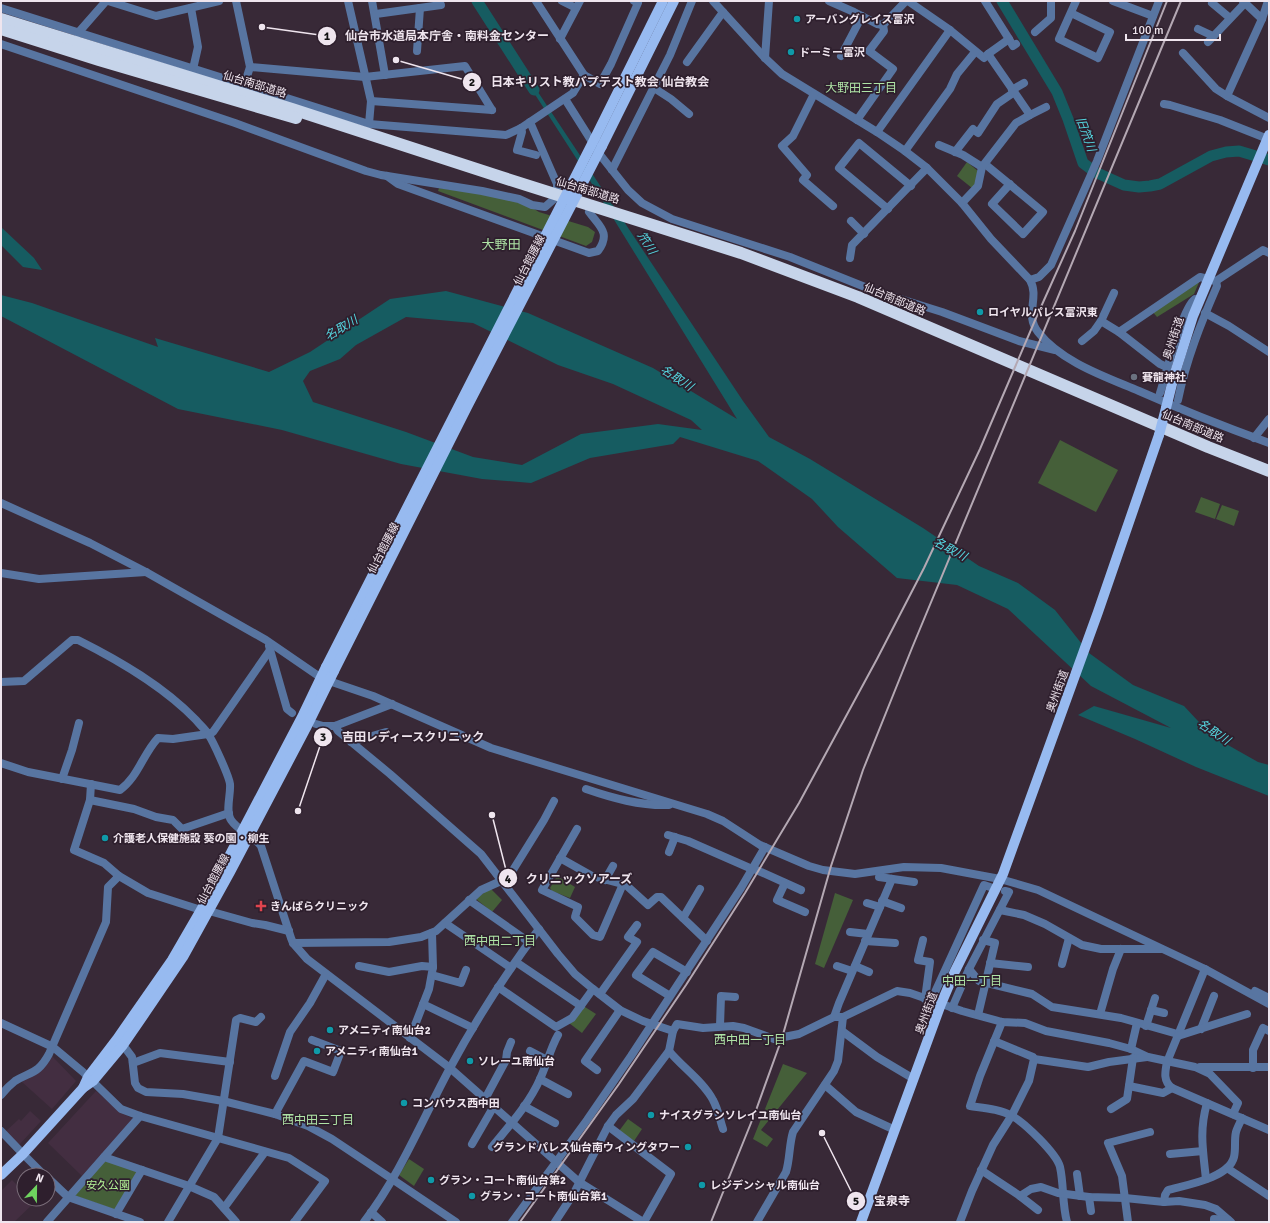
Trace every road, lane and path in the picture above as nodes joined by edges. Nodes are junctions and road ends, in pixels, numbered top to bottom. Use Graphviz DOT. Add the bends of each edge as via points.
graph roads {
  1 [pos="107,1"];
  2 [pos="219,1"];
  3 [pos="236,1"];
  4 [pos="348,1"];
  5 [pos="372,1"];
  6 [pos="536,1"];
  7 [pos="562,1"];
  8 [pos="634,1"];
  9 [pos="663,1"];
  10 [pos="674,1"];
  11 [pos="692,1"];
  12 [pos="713,1"];
  13 [pos="769,1"];
  14 [pos="829,1"];
  15 [pos="907,1"];
  16 [pos="985,1"];
  17 [pos="1051,1"];
  18 [pos="1076,1"];
  19 [pos="1113,1"];
  20 [pos="1159,1"];
  21 [pos="1268,1"];
  22 [pos="1244,2"];
  23 [pos="1212,3"];
  24 [pos="405,5"];
  25 [pos="440,5"];
  26 [pos="578,5"];
  27 [pos="1,8"];
  28 [pos="191,8"];
  29 [pos="420,8"];
  30 [pos="723,12"];
  31 [pos="1071,13"];
  32 [pos="376,14"];
  33 [pos="862,16"];
  34 [pos="1153,16"];
  35 [pos="1230,18"];
  36 [pos="1,19"];
  37 [pos="1262,20"];
  38 [pos="883,25"];
  39 [pos="1,29"];
  40 [pos="1198,29"];
  41 [pos="950,30"];
  42 [pos="1035,32"];
  43 [pos="78,33"];
  44 [pos="560,38"];
  45 [pos="1,44"];
  46 [pos="417,51"];
  47 [pos="975,52"];
  48 [pos="1183,53"];
  49 [pos="988,54"];
  50 [pos="841,56"];
  51 [pos="765,58"];
  52 [pos="687,62"];
  53 [pos="250,67"];
  54 [pos="194,69"];
  55 [pos="385,75"];
  56 [pos="584,75"];
  57 [pos="365,77"];
  58 [pos="1024,83"];
  59 [pos="244,86"];
  60 [pos="654,88"];
  61 [pos="1013,92"];
  62 [pos="814,94"];
  63 [pos="1227,96"];
  64 [pos="563,100"];
  65 [pos="371,101"];
  66 [pos="1164,104"];
  67 [pos="1046,107"];
  68 [pos="687,109"];
  69 [pos="1030,115"];
  70 [pos="1269,118"];
  71 [pos="857,120"];
  72 [pos="532,121"];
  73 [pos="369,124"];
  74 [pos="521,128"];
  75 [pos="877,132"];
  76 [pos="1267,140"];
  77 [pos="598,142"];
  78 [pos="939,145"];
  79 [pos="905,151"];
  80 [pos="955,152"];
  81 [pos="536,155"];
  82 [pos="984,165"];
  83 [pos="928,168"];
  84 [pos="612,170"];
  85 [pos="386,176"];
  86 [pos="501,177"];
  87 [pos="1010,184"];
  88 [pos="911,186"];
  89 [pos="557,188"];
  90 [pos="554,199"];
  91 [pos="962,203"];
  92 [pos="833,206"];
  93 [pos="589,208"];
  94 [pos="888,210"];
  95 [pos="851,221"];
  96 [pos="864,234"];
  97 [pos="1268,251"];
  98 [pos="850,258"];
  99 [pos="1030,280"];
  100 [pos="1212,280"];
  101 [pos="1114,293"];
  102 [pos="1200,301"];
  103 [pos="1205,313"];
  104 [pos="1101,321"];
  105 [pos="1119,332"];
  106 [pos="1082,341"];
  107 [pos="1058,351"];
  108 [pos="1269,352"];
  109 [pos="1167,367"];
  110 [pos="1160,393"];
  111 [pos="1178,400"];
  112 [pos="1167,406"];
  113 [pos="1269,419"];
  114 [pos="1254,438"];
  115 [pos="1269,443"];
  116 [pos="1269,471"];
  117 [pos="1,503"];
  118 [pos="146,572"];
  119 [pos="1,573"];
  120 [pos="266,640"];
  121 [pos="270,650"];
  122 [pos="325,679"];
  123 [pos="1,682"];
  124 [pos="392,704"];
  125 [pos="292,713"];
  126 [pos="79,723"];
  127 [pos="316,724"];
  128 [pos="335,726"];
  129 [pos="386,732"];
  130 [pos="208,734"];
  131 [pos="351,742"];
  132 [pos="1,763"];
  133 [pos="62,779"];
  134 [pos="91,784"];
  135 [pos="586,789"];
  136 [pos="90,800"];
  137 [pos="554,801"];
  138 [pos="675,805"];
  139 [pos="229,813"];
  140 [pos="577,830"];
  141 [pos="246,833"];
  142 [pos="765,847"];
  143 [pos="669,852"];
  144 [pos="560,858"];
  145 [pos="613,866"];
  146 [pos="752,868"];
  147 [pos="119,876"];
  148 [pos="1002,876"];
  149 [pos="879,877"];
  150 [pos="892,879"];
  151 [pos="605,880"];
  152 [pos="502,881"];
  153 [pos="914,882"];
  154 [pos="785,883"];
  155 [pos="623,884"];
  156 [pos="990,886"];
  157 [pos="700,889"];
  158 [pos="801,890"];
  159 [pos="1004,891"];
  160 [pos="469,900"];
  161 [pos="867,903"];
  162 [pos="881,904"];
  163 [pos="901,908"];
  164 [pos="1000,910"];
  165 [pos="205,911"];
  166 [pos="805,912"];
  167 [pos="683,918"];
  168 [pos="445,923"];
  169 [pos="637,925"];
  170 [pos="539,929"];
  171 [pos="289,931"];
  172 [pos="850,932"];
  173 [pos="432,933"];
  174 [pos="867,938"];
  175 [pos="1069,938"];
  176 [pos="923,940"];
  177 [pos="983,940"];
  178 [pos="707,941"];
  179 [pos="529,942"];
  180 [pos="294,943"];
  181 [pos="895,943"];
  182 [pos="1121,949"];
  183 [pos="1164,950"];
  184 [pos="990,963"];
  185 [pos="1062,964"];
  186 [pos="514,965"];
  187 [pos="358,966"];
  188 [pos="837,966"];
  189 [pos="1028,967"];
  190 [pos="854,969"];
  191 [pos="969,969"];
  192 [pos="1205,969"];
  193 [pos="466,970"];
  194 [pos="432,971"];
  195 [pos="687,972"];
  196 [pos="869,972"];
  197 [pos="326,974"];
  198 [pos="985,982"];
  199 [pos="498,987"];
  200 [pos="596,992"];
  201 [pos="670,996"];
  202 [pos="1214,996"];
  203 [pos="735,997"];
  204 [pos="1155,998"];
  205 [pos="1269,998"];
  206 [pos="932,1001"];
  207 [pos="423,1004"];
  208 [pos="1269,1004"];
  209 [pos="581,1006"];
  210 [pos="952,1008"];
  211 [pos="620,1010"];
  212 [pos="1151,1010"];
  213 [pos="1164,1013"];
  214 [pos="1100,1014"];
  215 [pos="1247,1014"];
  216 [pos="978,1015"];
  217 [pos="261,1017"];
  218 [pos="834,1017"];
  219 [pos="843,1017"];
  220 [pos="1002,1022"];
  221 [pos="1,1023"];
  222 [pos="1137,1023"];
  223 [pos="652,1024"];
  224 [pos="720,1026"];
  225 [pos="1146,1026"];
  226 [pos="474,1028"];
  227 [pos="1201,1029"];
  228 [pos="842,1030"];
  229 [pos="673,1031"];
  230 [pos="1269,1031"];
  231 [pos="1176,1034"];
  232 [pos="558,1035"];
  233 [pos="410,1038"];
  234 [pos="312,1040"];
  235 [pos="994,1040"];
  236 [pos="511,1042"];
  237 [pos="122,1045"];
  238 [pos="53,1047"];
  239 [pos="1132,1049"];
  240 [pos="530,1051"];
  241 [pos="669,1051"];
  242 [pos="1148,1057"];
  243 [pos="1133,1058"];
  244 [pos="1034,1059"];
  245 [pos="547,1060"];
  246 [pos="230,1062"];
  247 [pos="1167,1062"];
  248 [pos="132,1063"];
  249 [pos="1195,1067"];
  250 [pos="1269,1067"];
  251 [pos="450,1068"];
  252 [pos="1253,1068"];
  253 [pos="597,1070"];
  254 [pos="275,1076"];
  255 [pos="90,1079"];
  256 [pos="540,1079"];
  257 [pos="914,1080"];
  258 [pos="825,1085"];
  259 [pos="1129,1086"];
  260 [pos="1172,1088"];
  261 [pos="568,1094"];
  262 [pos="1,1095"];
  263 [pos="485,1098"];
  264 [pos="223,1101"];
  265 [pos="1207,1103"];
  266 [pos="494,1106"];
  267 [pos="524,1106"];
  268 [pos="1111,1109"];
  269 [pos="275,1114"];
  270 [pos="1233,1114"];
  271 [pos="1012,1115"];
  272 [pos="140,1116"];
  273 [pos="1242,1118"];
  274 [pos="513,1122"];
  275 [pos="555,1123"];
  276 [pos="608,1126"];
  277 [pos="723,1129"];
  278 [pos="895,1130"];
  279 [pos="1269,1130"];
  280 [pos="1,1131"];
  281 [pos="1150,1132"];
  282 [pos="218,1138"];
  283 [pos="472,1144"];
  284 [pos="492,1147"];
  285 [pos="1203,1151"];
  286 [pos="265,1152"];
  287 [pos="23,1154"];
  288 [pos="1170,1154"];
  289 [pos="104,1157"];
  290 [pos="557,1162"];
  291 [pos="36,1167"];
  292 [pos="1227,1168"];
  293 [pos="142,1170"];
  294 [pos="981,1170"];
  295 [pos="1077,1174"];
  296 [pos="1,1176"];
  297 [pos="392,1179"];
  298 [pos="1206,1179"];
  299 [pos="579,1182"];
  300 [pos="56,1186"];
  301 [pos="189,1186"];
  302 [pos="1063,1194"];
  303 [pos="1020,1196"];
  304 [pos="1080,1196"];
  305 [pos="1269,1196"];
  306 [pos="68,1197"];
  307 [pos="1089,1197"];
  308 [pos="1125,1198"];
  309 [pos="1164,1202"];
  310 [pos="224,1208"];
  311 [pos="1038,1210"];
  312 [pos="1091,1211"];
  313 [pos="371,1212"];
  314 [pos="116,1214"];
  315 [pos="1230,1221"];
  316 [pos="47,1222"];
  317 [pos="140,1222"];
  318 [pos="168,1222"];
  319 [pos="236,1222"];
  320 [pos="294,1222"];
  321 [pos="364,1222"];
  322 [pos="382,1222"];
  323 [pos="456,1222"];
  324 [pos="512,1222"];
  325 [pos="555,1222"];
  326 [pos="644,1222"];
  327 [pos="757,1222"];
  328 [pos="861,1222"];
  329 [pos="960,1222"];
  330 [pos="1067,1222"];
  331 [pos="1128,1222"];
  332 [pos="1214,1222"];
  1 -- 28 [label="street" via="156,16"];
  1 -- 43 [label="street"];
  2 -- 28 [label="street"];
  3 -- 53 [label="street"];
  4 -- 57 [label="street"];
  5 -- 32 [label="street"];
  6 -- 44 [label="street"];
  7 -- 26 [label="street"];
  8 -- 56 [label="street" via="638,3 600,84"];
  9 -- 77 [label="main road, 仙台館腰線"];
  10 -- 77 [label="main road, 仙台館腰線"];
  11 -- 60 [label="street"];
  12 -- 30 [label="street"];
  13 -- 51 [label="street"];
  14 -- 33 [label="street"];
  15 -- 38 [label="street"];
  15 -- 41 [label="street"];
  16 -- 49 [label="street" via="1012,42"];
  17 -- 42 [label="street" via="1051,18"];
  18 -- 31 [label="street"];
  19 -- 34 [label="street"];
  20 -- 34 [label="street"];
  21 -- 37 [label="street"];
  22 -- 35 [label="street"];
  22 -- 37 [label="street"];
  23 -- 35 [label="street"];
  24 -- 29 [label="street"];
  24 -- 32 [label="street"];
  25 -- 29 [label="street"];
  26 -- 44 [label="street"];
  27 -- 43 [label="street"];
  28 -- 54 [label="street" via="198,47"];
  29 -- 46 [label="street"];
  30 -- 51 [label="street"];
  30 -- 52 [label="street"];
  31 -- 31 [label="street" via="1059,39 1098,58 1110,32"];
  32 -- 55 [label="street"];
  33 -- 38 [label="street"];
  33 -- 50 [label="street"];
  34 -- 99 [label="street" via="1120,105 1052,265 1039,277"];
  35 -- 40 [label="street" via="1211,39"];
  36 -- 86 [label="highway, 仙台南部道路" via="292,108"];
  37 -- 63 [label="street"];
  38 -- 71 [label="street" via="884,31 869,51 893,69"];
  39 -- 86 [label="highway, 仙台南部道路" via="121,67"];
  41 -- 47 [label="street"];
  41 -- 75 [label="street"];
  43 -- 54 [label="street"];
  44 -- 56 [label="street"];
  45 -- 85 [label="street"];
  47 -- 49 [label="street" via="984,58"];
  47 -- 79 [label="street"];
  48 -- 63 [label="street" via="1216,89"];
  49 -- 61 [label="street"];
  51 -- 62 [label="street" via="782,74"];
  53 -- 57 [label="street"];
  53 -- 59 [label="street"];
  54 -- 59 [label="street"];
  55 -- 57 [label="street"];
  55 -- 65 [label="street" via="465,66 492,110"];
  56 -- 64 [label="street" via="573,92"];
  57 -- 65 [label="street"];
  58 -- 61 [label="street"];
  59 -- 73 [label="street"];
  60 -- 68 [label="street"];
  60 -- 84 [label="street"];
  61 -- 69 [label="street"];
  61 -- 80 [label="street" via="997,104 978,133 973,129"];
  62 -- 71 [label="street"];
  62 -- 92 [label="street" via="793,136 782,146 807,175 803,180"];
  63 -- 70 [label="street"];
  64 -- 72 [label="street"];
  64 -- 84 [label="street"];
  65 -- 73 [label="street"];
  66 -- 76 [label="street" via="1220,120"];
  67 -- 69 [label="street"];
  69 -- 82 [label="street" via="1016,123"];
  71 -- 75 [label="street"];
  72 -- 74 [label="street"];
  72 -- 89 [label="street"];
  73 -- 74 [label="street" via="501,135"];
  74 -- 81 [label="street" via="516,150"];
  75 -- 79 [label="street"];
  76 -- 100 [label="main road, 奥州街道"];
  77 -- 122 [label="main road, 仙台館腰線, bridge"];
  78 -- 80 [label="street"];
  79 -- 83 [label="street"];
  80 -- 82 [label="street"];
  82 -- 87 [label="street"];
  82 -- 91 [label="street" via="978,186"];
  83 -- 88 [label="street"];
  83 -- 91 [label="street"];
  84 -- 107 [label="street" via="642,203 672,219 782,255 875,291 942,312 1019,341"];
  85 -- 90 [label="street" via="482,190 540,207 545,207"];
  85 -- 93 [label="street" via="398,184 589,253 598,251 605,236"];
  86 -- 93 [label="highway, 仙台南部道路"];
  87 -- 87 [label="street" via="1043,212 1023,234 992,204"];
  88 -- 94 [label="street"];
  88 -- 94 [label="street" via="859,144 839,168"];
  91 -- 99 [label="street" via="991,239"];
  93 -- 116 [label="highway, 仙台南部道路" via="653,224 741,253 858,297"];
  94 -- 96 [label="street"];
  95 -- 96 [label="street"];
  96 -- 98 [label="street" via="852,245"];
  97 -- 100 [label="street" via="1263,250"];
  99 -- 107 [label="street" via="1034,294 1031,311 1034,326"];
  100 -- 102 [label="main road, 奥州街道"];
  100 -- 103 [label="street" via="1217,286"];
  100 -- 105 [label="street" via="1200,276"];
  101 -- 104 [label="street"];
  102 -- 109 [label="street" via="1195,299 1189,304"];
  102 -- 112 [label="main road, 奥州街道" via="1181,352"];
  103 -- 108 [label="street"];
  103 -- 111 [label="street"];
  104 -- 105 [label="street"];
  104 -- 106 [label="street"];
  105 -- 109 [label="street"];
  107 -- 112 [label="street" via="1085,368"];
  109 -- 110 [label="street"];
  112 -- 114 [label="street"];
  112 -- 148 [label="main road, 奥州街道, bridge" via="1154,453"];
  113 -- 114 [label="street"];
  114 -- 115 [label="street"];
  117 -- 118 [label="street" via="90,543"];
  118 -- 119 [label="street" via="39,579"];
  118 -- 120 [label="street"];
  120 -- 121 [label="street"];
  120 -- 122 [label="street"];
  121 -- 125 [label="street" via="287,709"];
  121 -- 130 [label="street" via="213,732"];
  122 -- 124 [label="street"];
  122 -- 141 [label="main road, 仙台館腰線" via="288,762"];
  123 -- 130 [label="street" via="24,680 72,640 78,640 122,663 156,685 182,706"];
  124 -- 128 [label="street"];
  124 -- 138 [label="street" via="491,748"];
  126 -- 133 [label="street"];
  127 -- 128 [label="street"];
  128 -- 131 [label="street"];
  129 -- 131 [label="street"];
  130 -- 134 [label="street" via="173,739 158,738 129,784 120,790"];
  130 -- 139 [label="street" via="230,782"];
  131 -- 152 [label="street" via="481,854"];
  132 -- 133 [label="street"];
  133 -- 134 [label="street"];
  134 -- 136 [label="street"];
  135 -- 138 [label="street" via="608,797 651,806"];
  136 -- 139 [label="street" via="173,820 182,829"];
  136 -- 147 [label="street" via="74,850 104,863"];
  137 -- 152 [label="street" via="513,870"];
  138 -- 142 [label="street" via="723,821"];
  139 -- 141 [label="street" via="230,819"];
  140 -- 144 [label="street"];
  141 -- 165 [label="main road, 仙台館腰線"];
  141 -- 171 [label="street" via="261,846"];
  142 -- 146 [label="street"];
  142 -- 148 [label="street" via="809,866 839,873 855,874 904,867 925,867"];
  143 -- 146 [label="street" via="672,836"];
  144 -- 151 [label="street" via="592,876"];
  144 -- 155 [label="street" via="542,890 578,907 575,917 593,935 600,937"];
  145 -- 151 [label="street"];
  146 -- 154 [label="street"];
  146 -- 178 [label="street"];
  147 -- 165 [label="street" via="148,893"];
  147 -- 238 [label="street" via="108,887 106,922"];
  148 -- 183 [label="street" via="1038,890"];
  148 -- 206 [label="main road, 奥州街道" via="955,971"];
  149 -- 150 [label="street"];
  150 -- 153 [label="street"];
  150 -- 162 [label="street"];
  151 -- 155 [label="street"];
  152 -- 160 [label="street" via="481,890"];
  152 -- 170 [label="street"];
  154 -- 158 [label="street"];
  154 -- 166 [label="street" via="777,900"];
  155 -- 167 [label="street" via="648,905 657,897 661,897"];
  156 -- 206 [label="street" via="984,885"];
  157 -- 167 [label="street"];
  159 -- 164 [label="street" via="1009,892"];
  160 -- 168 [label="street"];
  160 -- 179 [label="street"];
  161 -- 162 [label="street"];
  162 -- 163 [label="street"];
  162 -- 174 [label="street"];
  164 -- 175 [label="street" via="1024,915"];
  164 -- 177 [label="street"];
  165 -- 171 [label="street"];
  165 -- 237 [label="main road, 仙台館腰線" via="172,973"];
  165 -- 255 [label="main road, 仙台館腰線"];
  167 -- 178 [label="street"];
  168 -- 173 [label="street"];
  168 -- 186 [label="street"];
  169 -- 200 [label="street" via="628,937 637,942"];
  170 -- 179 [label="street"];
  170 -- 200 [label="street" via="567,964"];
  171 -- 180 [label="street"];
  172 -- 174 [label="street"];
  173 -- 180 [label="street" via="389,942"];
  173 -- 194 [label="street"];
  174 -- 181 [label="street"];
  174 -- 190 [label="street"];
  175 -- 182 [label="street" via="1082,945"];
  175 -- 185 [label="street"];
  176 -- 206 [label="street" via="918,960 930,962"];
  177 -- 184 [label="street" via="995,943"];
  177 -- 191 [label="street"];
  178 -- 195 [label="street"];
  179 -- 186 [label="street"];
  180 -- 197 [label="street" via="307,959"];
  182 -- 183 [label="street"];
  182 -- 214 [label="street"];
  183 -- 192 [label="street"];
  184 -- 189 [label="street"];
  184 -- 198 [label="street"];
  186 -- 199 [label="street"];
  186 -- 209 [label="street"];
  187 -- 194 [label="street" via="389,972 422,966"];
  188 -- 190 [label="street"];
  190 -- 196 [label="street"];
  190 -- 218 [label="street"];
  191 -- 198 [label="street" via="979,981"];
  191 -- 210 [label="street"];
  192 -- 205 [label="street"];
  192 -- 208 [label="street"];
  192 -- 231 [label="street"];
  193 -- 194 [label="street" via="461,983"];
  194 -- 207 [label="street"];
  195 -- 201 [label="street"];
  195 -- 201 [label="street" via="653,952 636,975"];
  197 -- 233 [label="street"];
  197 -- 254 [label="street" via="290,1032"];
  198 -- 214 [label="street" via="1032,994 1052,1007"];
  198 -- 216 [label="street"];
  199 -- 209 [label="street" via="556,1027 572,1018"];
  199 -- 226 [label="street"];
  200 -- 209 [label="street"];
  200 -- 211 [label="street"];
  201 -- 223 [label="street"];
  202 -- 227 [label="street"];
  203 -- 224 [label="street" via="721,996"];
  204 -- 212 [label="street"];
  206 -- 210 [label="street"];
  206 -- 219 [label="street" via="897,991"];
  206 -- 257 [label="main road, 奥州街道"];
  207 -- 226 [label="street"];
  207 -- 233 [label="street"];
  210 -- 216 [label="street"];
  211 -- 223 [label="street"];
  211 -- 253 [label="street" via="585,1060"];
  212 -- 213 [label="street"];
  212 -- 225 [label="street"];
  214 -- 222 [label="street"];
  215 -- 227 [label="street"];
  216 -- 220 [label="street"];
  217 -- 246 [label="street" via="256,1022 240,1018 236,1020"];
  218 -- 219 [label="street"];
  218 -- 224 [label="street" via="799,1034 774,1039 744,1028"];
  219 -- 228 [label="street"];
  220 -- 235 [label="street"];
  220 -- 239 [label="street" via="1025,1023 1046,1031"];
  221 -- 238 [label="street"];
  222 -- 225 [label="street"];
  222 -- 239 [label="street"];
  223 -- 229 [label="street"];
  223 -- 290 [label="street"];
  224 -- 229 [label="street" via="703,1028 677,1024"];
  225 -- 231 [label="street"];
  226 -- 251 [label="street"];
  227 -- 231 [label="street"];
  228 -- 257 [label="street" via="877,1057"];
  228 -- 258 [label="street" via="838,1060"];
  229 -- 241 [label="street"];
  230 -- 252 [label="street" via="1263,1028 1253,1050"];
  231 -- 247 [label="street"];
  232 -- 245 [label="street"];
  233 -- 251 [label="street"];
  234 -- 269 [label="street" via="341,1051 333,1072 304,1061"];
  235 -- 244 [label="street"];
  235 -- 271 [label="street" via="970,1106"];
  236 -- 263 [label="street" via="506,1060"];
  237 -- 248 [label="street" via="132,1057"];
  237 -- 255 [label="main road, 仙台館腰線"];
  238 -- 255 [label="street"];
  238 -- 262 [label="street" via="44,1065 14,1082"];
  239 -- 242 [label="street"];
  240 -- 245 [label="street"];
  241 -- 276 [label="street" via="633,1099"];
  241 -- 277 [label="street" via="707,1090"];
  242 -- 243 [label="street"];
  242 -- 247 [label="street"];
  243 -- 244 [label="street" via="1088,1067"];
  243 -- 259 [label="street"];
  244 -- 271 [label="street" via="1029,1081"];
  245 -- 256 [label="street"];
  246 -- 248 [label="street" via="160,1053"];
  246 -- 264 [label="street"];
  247 -- 249 [label="street"];
  247 -- 260 [label="street" via="1165,1077"];
  248 -- 264 [label="street" via="135,1083 146,1092 183,1094"];
  249 -- 252 [label="street"];
  249 -- 270 [label="street" via="1210,1074 1238,1103"];
  250 -- 252 [label="street"];
  251 -- 263 [label="street"];
  251 -- 297 [label="street" via="422,1126"];
  255 -- 272 [label="street" via="121,1109"];
  255 -- 287 [label="main road, 仙台館腰線"];
  256 -- 261 [label="street"];
  256 -- 267 [label="street"];
  257 -- 278 [label="main road, 奥州街道"];
  258 -- 278 [label="street" via="856,1112"];
  258 -- 327 [label="street" via="793,1132 786,1172"];
  259 -- 260 [label="street" via="1163,1093"];
  259 -- 268 [label="street" via="1127,1099"];
  260 -- 265 [label="street"];
  263 -- 266 [label="street"];
  264 -- 269 [label="street"];
  264 -- 282 [label="street"];
  265 -- 270 [label="street"];
  265 -- 285 [label="street" via="1201,1139"];
  266 -- 274 [label="street"];
  266 -- 283 [label="street"];
  267 -- 274 [label="street"];
  267 -- 275 [label="street"];
  269 -- 297 [label="street" via="308,1126"];
  270 -- 273 [label="street"];
  271 -- 294 [label="street"];
  271 -- 302 [label="street" via="1037,1136 1057,1160"];
  272 -- 282 [label="street"];
  272 -- 289 [label="street"];
  273 -- 279 [label="street"];
  273 -- 292 [label="street" via="1236,1133 1234,1156"];
  274 -- 284 [label="street"];
  274 -- 290 [label="street"];
  276 -- 299 [label="street"];
  276 -- 326 [label="street" via="671,1174"];
  278 -- 328 [label="main road, 奥州街道"];
  280 -- 287 [label="street"];
  281 -- 308 [label="street" via="1108,1143 1122,1176"];
  282 -- 286 [label="street"];
  282 -- 301 [label="street"];
  285 -- 288 [label="street"];
  285 -- 298 [label="street"];
  286 -- 310 [label="street"];
  286 -- 320 [label="street" via="289,1158 325,1182"];
  287 -- 291 [label="street"];
  287 -- 296 [label="main road, 仙台館腰線"];
  289 -- 293 [label="street"];
  289 -- 306 [label="street"];
  290 -- 299 [label="street"];
  290 -- 324 [label="street"];
  292 -- 298 [label="street"];
  292 -- 305 [label="street"];
  293 -- 301 [label="street"];
  293 -- 314 [label="street"];
  294 -- 303 [label="street"];
  294 -- 329 [label="street"];
  295 -- 304 [label="street"];
  297 -- 313 [label="street"];
  297 -- 323 [label="street"];
  298 -- 309 [label="street" via="1168,1190"];
  299 -- 325 [label="street"];
  299 -- 326 [label="street"];
  300 -- 306 [label="street"];
  301 -- 310 [label="street" via="214,1197"];
  301 -- 318 [label="street"];
  302 -- 303 [label="street" via="1041,1187 1031,1189"];
  302 -- 304 [label="street"];
  302 -- 330 [label="street"];
  303 -- 311 [label="street"];
  304 -- 307 [label="street"];
  306 -- 314 [label="street"];
  306 -- 316 [label="street"];
  307 -- 308 [label="street"];
  307 -- 312 [label="street"];
  308 -- 309 [label="street"];
  308 -- 331 [label="street"];
  309 -- 315 [label="street" via="1179,1201 1205,1205 1216,1209"];
  310 -- 319 [label="street"];
  313 -- 321 [label="street"];
  313 -- 322 [label="street"];
  314 -- 317 [label="street"];
  315 -- 332 [label="street" via="1214,1219"];
}
